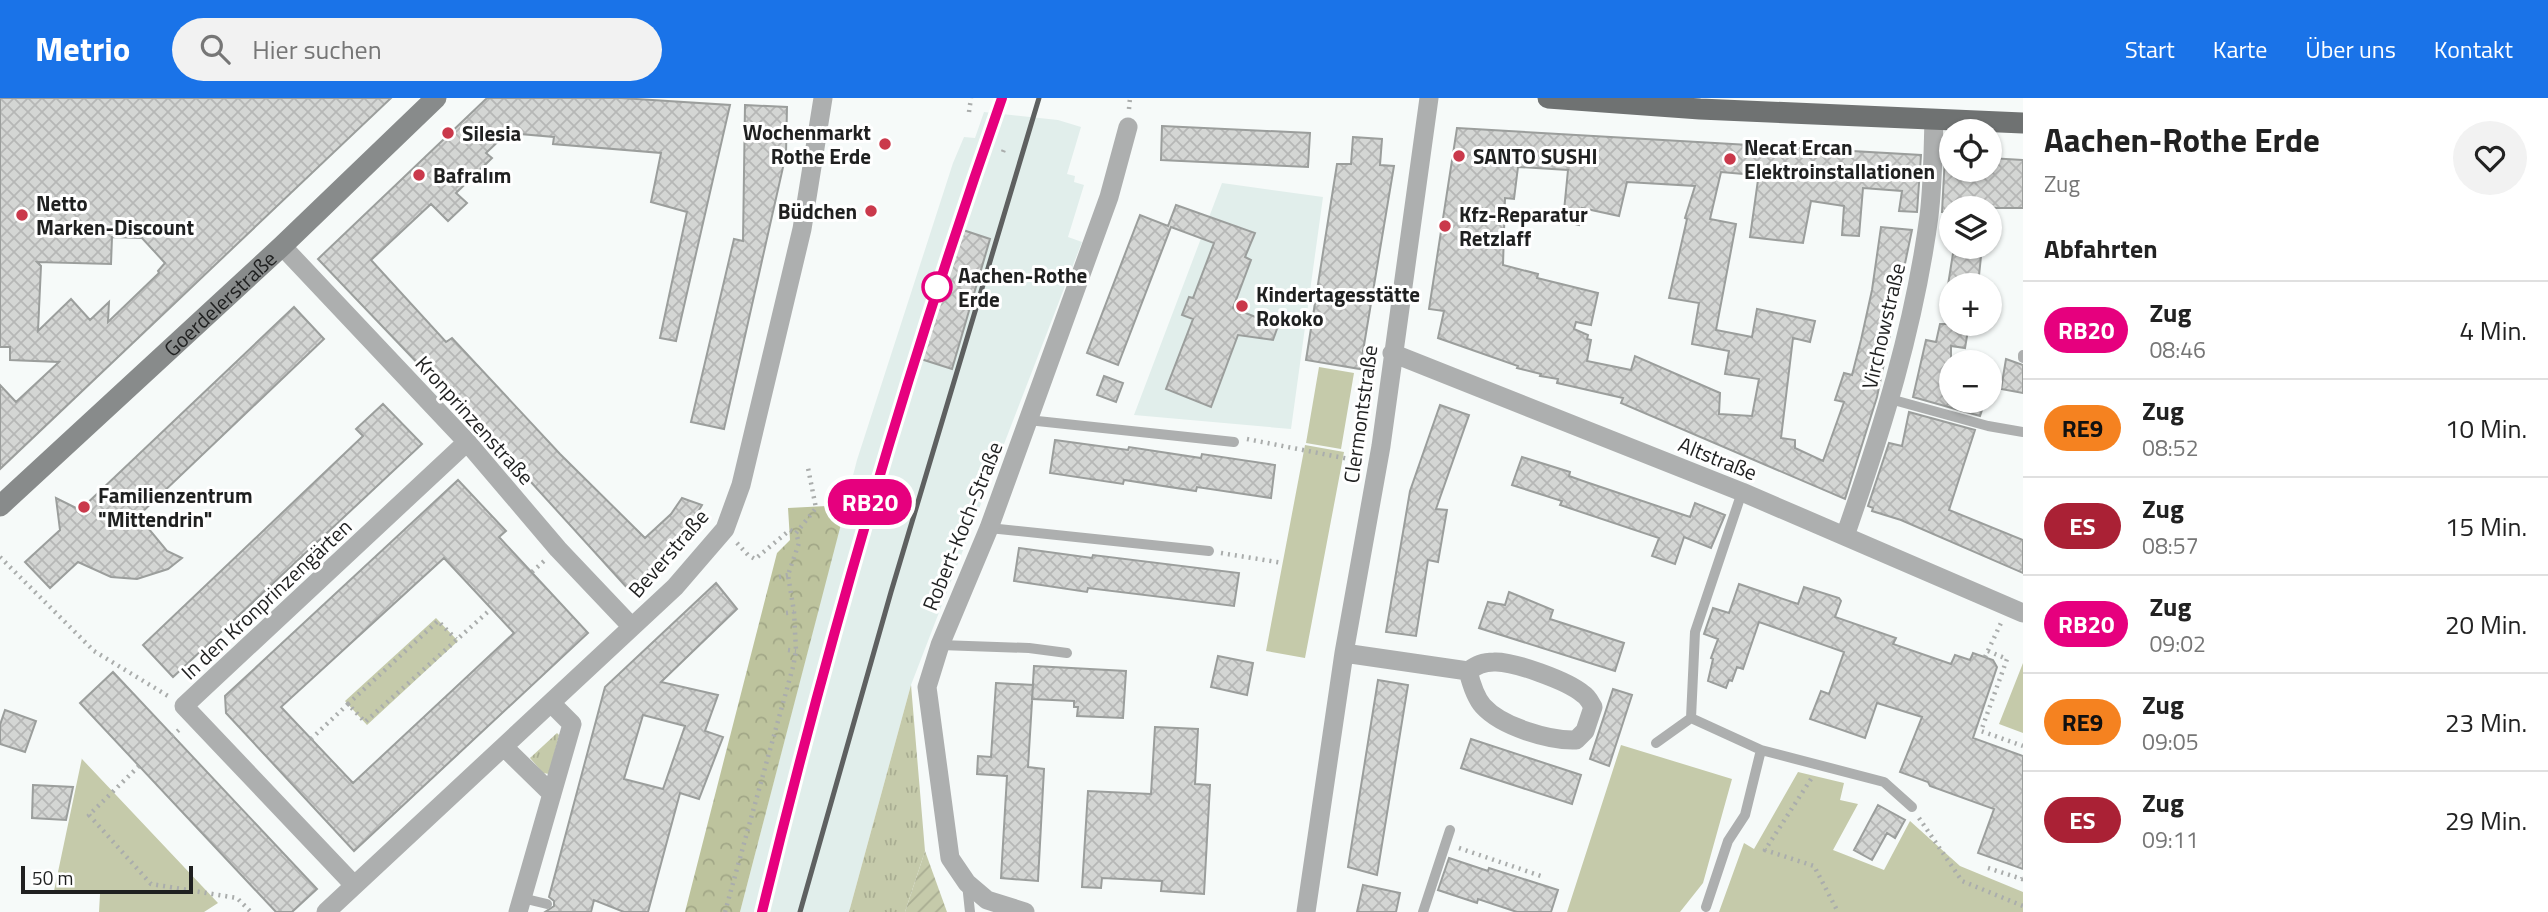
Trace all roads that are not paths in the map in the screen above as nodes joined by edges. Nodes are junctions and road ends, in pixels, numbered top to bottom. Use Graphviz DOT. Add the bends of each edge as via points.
graph roads {
  1 [pos="436,98"];
  2 [pos="823,98"];
  3 [pos="1429,98"];
  4 [pos="1548,98"];
  5 [pos="1617,101"];
  6 [pos="1701,103"];
  7 [pos="1934,120"];
  8 [pos="2023,123"];
  9 [pos="1128,127"];
  10 [pos="282,246"];
  11 [pos="1392,353"];
  12 [pos="1890,399"];
  13 [pos="1028,419"];
  14 [pos="2023,432"];
  15 [pos="467,442"];
  16 [pos="1234,442"];
  17 [pos="1742,492"];
  18 [pos="0,506"];
  19 [pos="989,528"];
  20 [pos="1845,536"];
  21 [pos="1209,551"];
  22 [pos="2016,610"];
  23 [pos="632,627"];
  24 [pos="940,645"];
  25 [pos="1067,653"];
  26 [pos="1344,653"];
  27 [pos="1468,671"];
  28 [pos="551,703"];
  29 [pos="1691,718"];
  30 [pos="1656,743"];
  31 [pos="504,747"];
  32 [pos="1760,750"];
  33 [pos="552,794"];
  34 [pos="1912,807"];
  35 [pos="1450,830"];
  36 [pos="967,883"];
  37 [pos="354,886"];
  38 [pos="547,904"];
  39 [pos="520,905"];
  40 [pos="1706,907"];
  41 [pos="326,912"];
  42 [pos="970,912"];
  43 [pos="1025,912"];
  44 [pos="1306,912"];
  45 [pos="1423,912"];
  1 -- 10 [label="street, Goerdelerstraße"];
  2 -- 23 [label="street, Beverstraße" via="802,229 741,485 725,529 675,587"];
  3 -- 11 [label="street, Clermontstraße"];
  4 -- 5 [label="main road"];
  5 -- 6 [label="main road"];
  6 -- 7 [label="main road"];
  7 -- 8 [label="main road"];
  7 -- 12 [label="street, Virchowstraße" via="1929,214 1912,316"];
  9 -- 13 [label="street, Robert-Koch-Straße" via="1109,197"];
  10 -- 15 [label="street, Kronprinzenstraße"];
  10 -- 18 [label="street, Goerdelerstraße"];
  11 -- 17 [label="street, Altstraße"];
  11 -- 26 [label="street, Clermontstraße" via="1381,446"];
  12 -- 14 [label="lane"];
  12 -- 20 [label="street, Virchowstraße"];
  13 -- 16 [label="lane"];
  13 -- 19 [label="street, Robert-Koch-Straße"];
  15 -- 23 [label="street, Kronprinzenstraße"];
  15 -- 37 [label="street, In den Kronprinzengärten" via="184,706"];
  17 -- 20 [label="street, Altstraße"];
  17 -- 29 [label="lane" via="1695,632"];
  19 -- 21 [label="lane"];
  19 -- 24 [label="street, Robert-Koch-Straße"];
  20 -- 22 [label="street, Altstraße"];
  23 -- 28 [label="street, Beverstraße"];
  24 -- 25 [label="lane"];
  24 -- 36 [label="street, Robert-Koch-Straße" via="927,687 950,858"];
  26 -- 27 [label="street"];
  26 -- 44 [label="street, Clermontstraße"];
  27 -- 27 [label="street" via="1479,663 1497,661 1573,687 1593,707 1586,731 1576,740 1558,741 1501,721 1482,706"];
  28 -- 31 [label="street, Beverstraße"];
  28 -- 33 [label="street" via="572,724"];
  29 -- 30 [label="lane"];
  29 -- 32 [label="lane"];
  31 -- 33 [label="street"];
  31 -- 37 [label="street, Beverstraße"];
  32 -- 34 [label="lane" via="1884,782"];
  32 -- 40 [label="lane" via="1745,815 1728,841"];
  33 -- 39 [label="street"];
  35 -- 45 [label="lane"];
  36 -- 42 [label="lane"];
  36 -- 43 [label="street, Robert-Koch-Straße" via="987,900"];
  37 -- 41 [label="street, Beverstraße"];
  38 -- 39 [label="lane"];
}
